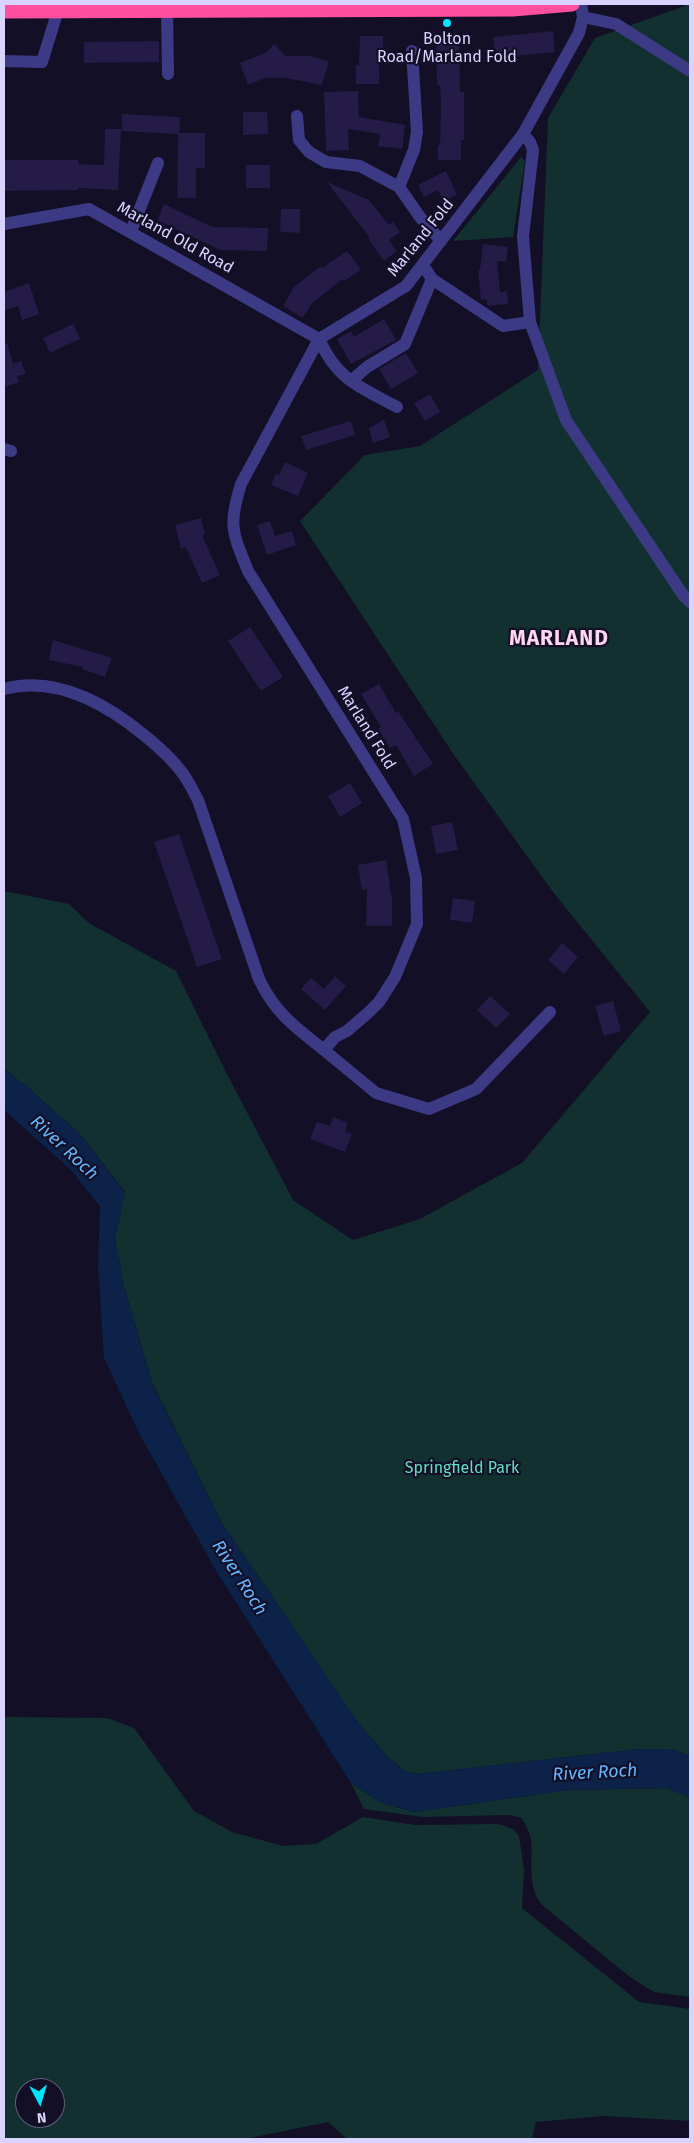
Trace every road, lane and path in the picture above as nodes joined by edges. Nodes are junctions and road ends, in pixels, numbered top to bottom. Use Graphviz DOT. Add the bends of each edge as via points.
graph roads {
  1 [pos="572,4"];
  2 [pos="256,6"];
  3 [pos="52,8"];
  4 [pos="167,9"];
  5 [pos="582,10"];
  6 [pos="4,11"];
  7 [pos="412,51"];
  8 [pos="4,62"];
  9 [pos="690,71"];
  10 [pos="168,74"];
  11 [pos="297,116"];
  12 [pos="523,134"];
  13 [pos="158,164"];
  14 [pos="399,187"];
  15 [pos="4,224"];
  16 [pos="131,231"];
  17 [pos="441,241"];
  18 [pos="424,265"];
  19 [pos="432,279"];
  20 [pos="530,322"];
  21 [pos="319,339"];
  22 [pos="350,381"];
  23 [pos="397,407"];
  24 [pos="690,602"];
  25 [pos="4,690"];
  26 [pos="550,1012"];
  27 [pos="324,1050"];
  1 -- 2 [label="highway" via="531,9"];
  2 -- 4 [label="highway"];
  3 -- 4 [label="highway"];
  3 -- 6 [label="highway"];
  3 -- 8 [label="street" via="42,62"];
  4 -- 10 [label="street"];
  5 -- 9 [label="street" via="616,24"];
  5 -- 12 [label="street, Marland Fold" via="578,33 571,48"];
  7 -- 14 [label="street" via="417,132 414,150"];
  11 -- 14 [label="street" via="293,133 309,152 326,162 360,166"];
  12 -- 17 [label="street, Marland Fold"];
  12 -- 20 [label="street" via="533,150 523,236"];
  13 -- 16 [label="street"];
  14 -- 17 [label="street"];
  15 -- 16 [label="street, Marland Old Road" via="90,209"];
  16 -- 21 [label="street, Marland Old Road"];
  17 -- 18 [label="street, Marland Fold"];
  18 -- 19 [label="street"];
  18 -- 21 [label="street, Marland Fold" via="406,286"];
  19 -- 20 [label="street" via="503,326"];
  19 -- 22 [label="street" via="405,344"];
  20 -- 24 [label="street" via="566,420"];
  21 -- 22 [label="street" via="337,368"];
  21 -- 27 [label="street, Marland Fold" via="241,484 232,529 248,571 403,820 412,854 418,900 417,924 395,977 379,1002 347,1031 335,1037"];
  22 -- 23 [label="street"];
  25 -- 27 [label="street" via="34,685 88,699 110,709 174,763 198,800 242,936 266,995 278,1012"];
  26 -- 27 [label="street" via="476,1089 428,1109 376,1092"];
}
